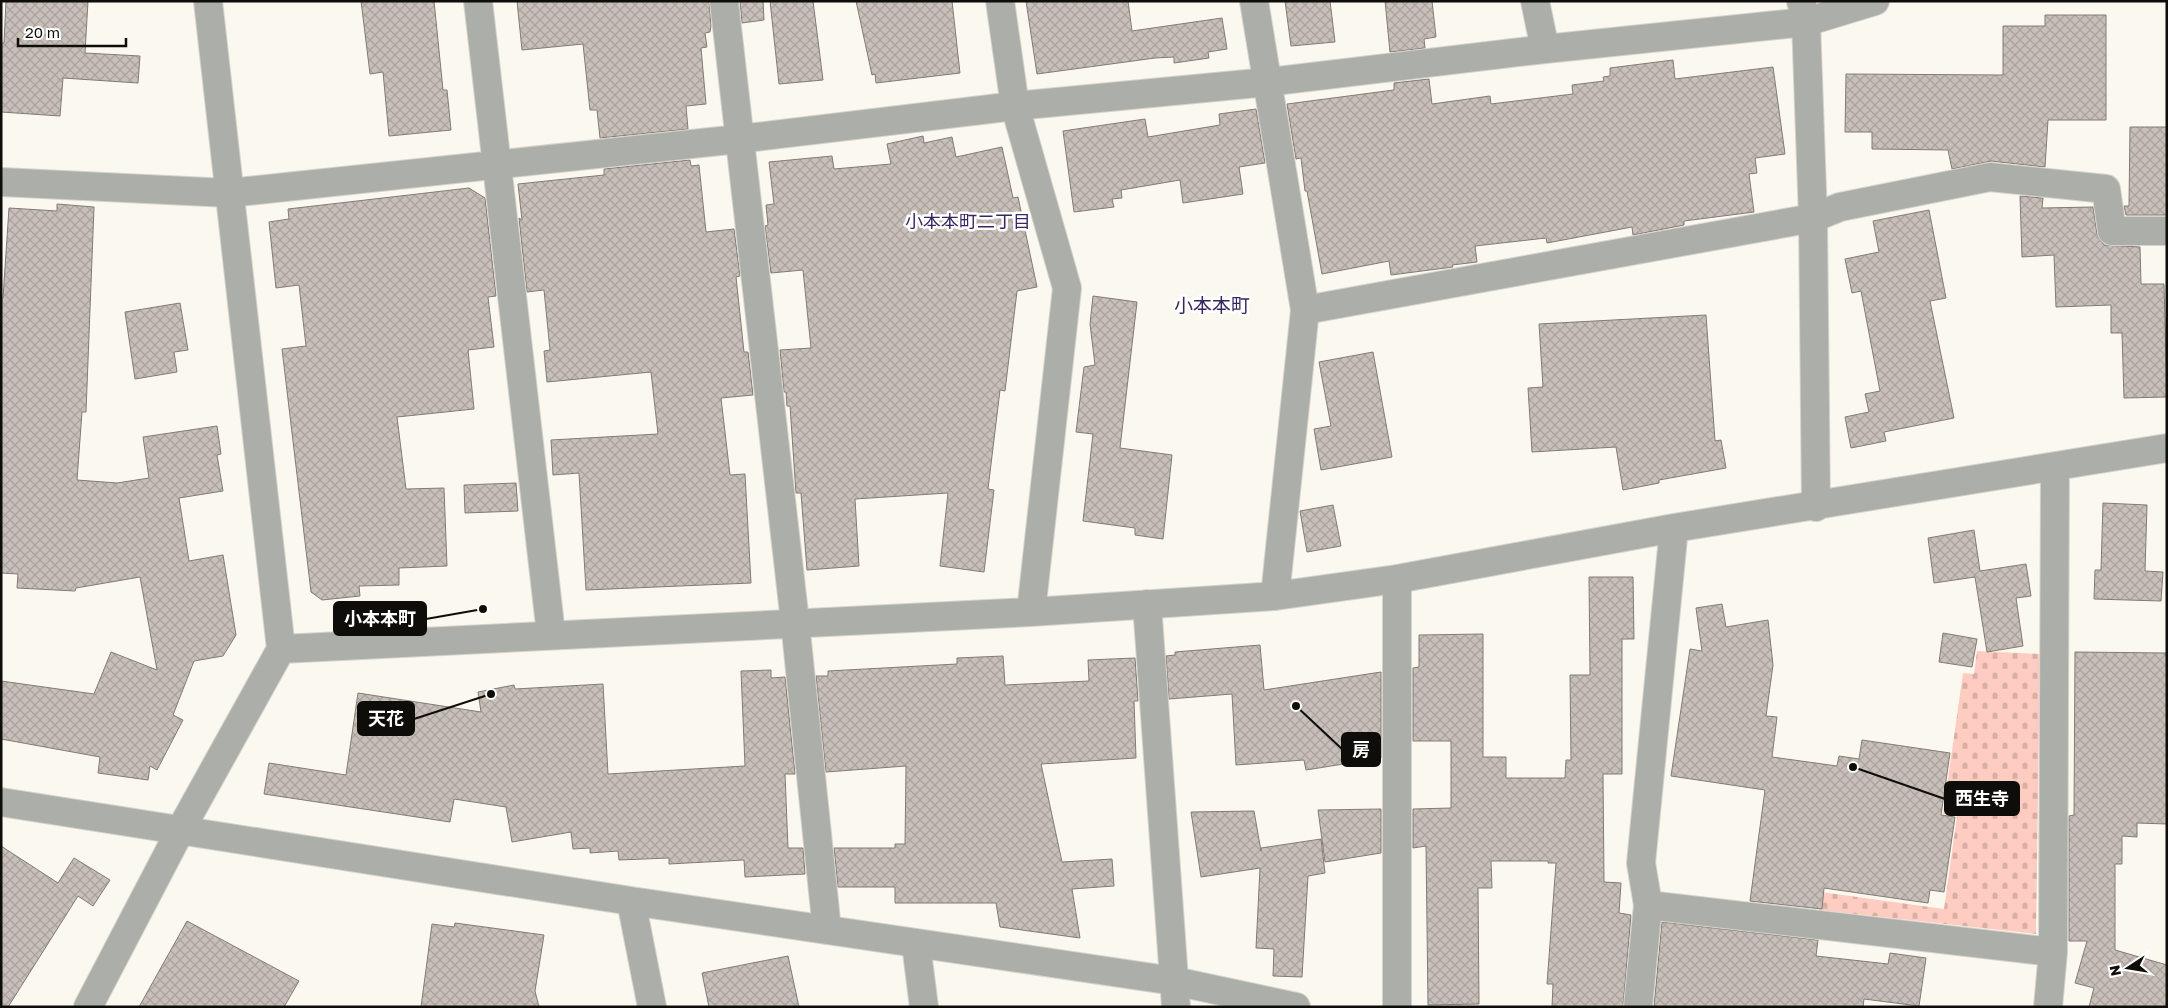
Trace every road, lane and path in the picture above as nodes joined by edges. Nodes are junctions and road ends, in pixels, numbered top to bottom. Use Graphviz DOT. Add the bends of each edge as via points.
graph roads {
  1 [pos="208,1"];
  2 [pos="478,1"];
  3 [pos="724,1"];
  4 [pos="1000,1"];
  5 [pos="1254,1"];
  6 [pos="1535,1"];
  7 [pos="1874,1"];
  8 [pos="1804,12"];
  9 [pos="1545,49"];
  10 [pos="1268,82"];
  11 [pos="1015,106"];
  12 [pos="739,139"];
  13 [pos="497,164"];
  14 [pos="1,182"];
  15 [pos="229,193"];
  16 [pos="1813,218"];
  17 [pos="2167,231"];
  18 [pos="1304,310"];
  19 [pos="2167,448"];
  20 [pos="2055,467"];
  21 [pos="1816,507"];
  22 [pos="1674,528"];
  23 [pos="1396,580"];
  24 [pos="1275,596"];
  25 [pos="1147,604"];
  26 [pos="1031,612"];
  27 [pos="795,622"];
  28 [pos="551,634"];
  29 [pos="281,649"];
  30 [pos="1,802"];
  31 [pos="181,829"];
  32 [pos="631,901"];
  33 [pos="1648,905"];
  34 [pos="827,930"];
  35 [pos="916,944"];
  36 [pos="2053,952"];
  37 [pos="1175,994"];
  38 [pos="88,1007"];
  39 [pos="652,1007"];
  40 [pos="924,1007"];
  41 [pos="1296,1007"];
  42 [pos="1397,1007"];
  43 [pos="1638,1007"];
  44 [pos="2048,1007"];
  1 -- 15 [label="street"];
  2 -- 13 [label="street"];
  3 -- 12 [label="street"];
  4 -- 11 [label="street"];
  5 -- 10 [label="street"];
  6 -- 9 [label="street"];
  7 -- 8 [label="street"];
  8 -- 9 [label="street"];
  8 -- 16 [label="street"];
  9 -- 10 [label="street"];
  10 -- 11 [label="street"];
  10 -- 18 [label="street"];
  11 -- 12 [label="street"];
  11 -- 26 [label="street" via="1067,288"];
  12 -- 13 [label="street"];
  12 -- 27 [label="street"];
  13 -- 15 [label="street"];
  13 -- 28 [label="street"];
  14 -- 15 [label="street"];
  15 -- 29 [label="street"];
  16 -- 17 [label="street" via="1840,207 1990,177 2106,190 2112,231"];
  16 -- 18 [label="street"];
  16 -- 21 [label="street"];
  18 -- 24 [label="street"];
  19 -- 20 [label="street"];
  20 -- 21 [label="street"];
  20 -- 36 [label="street"];
  21 -- 22 [label="street"];
  22 -- 23 [label="street"];
  22 -- 33 [label="street" via="1641,863"];
  23 -- 24 [label="street"];
  23 -- 42 [label="street"];
  24 -- 25 [label="street"];
  25 -- 26 [label="street"];
  25 -- 37 [label="street"];
  26 -- 27 [label="street"];
  27 -- 28 [label="street"];
  27 -- 34 [label="street"];
  28 -- 29 [label="street"];
  29 -- 31 [label="street"];
  30 -- 31 [label="street"];
  31 -- 32 [label="street"];
  31 -- 38 [label="street"];
  32 -- 34 [label="street"];
  32 -- 39 [label="street"];
  33 -- 36 [label="street"];
  33 -- 43 [label="street"];
  34 -- 35 [label="street"];
  35 -- 37 [label="street"];
  35 -- 40 [label="street"];
  36 -- 44 [label="street"];
  37 -- 41 [label="street"];
}
